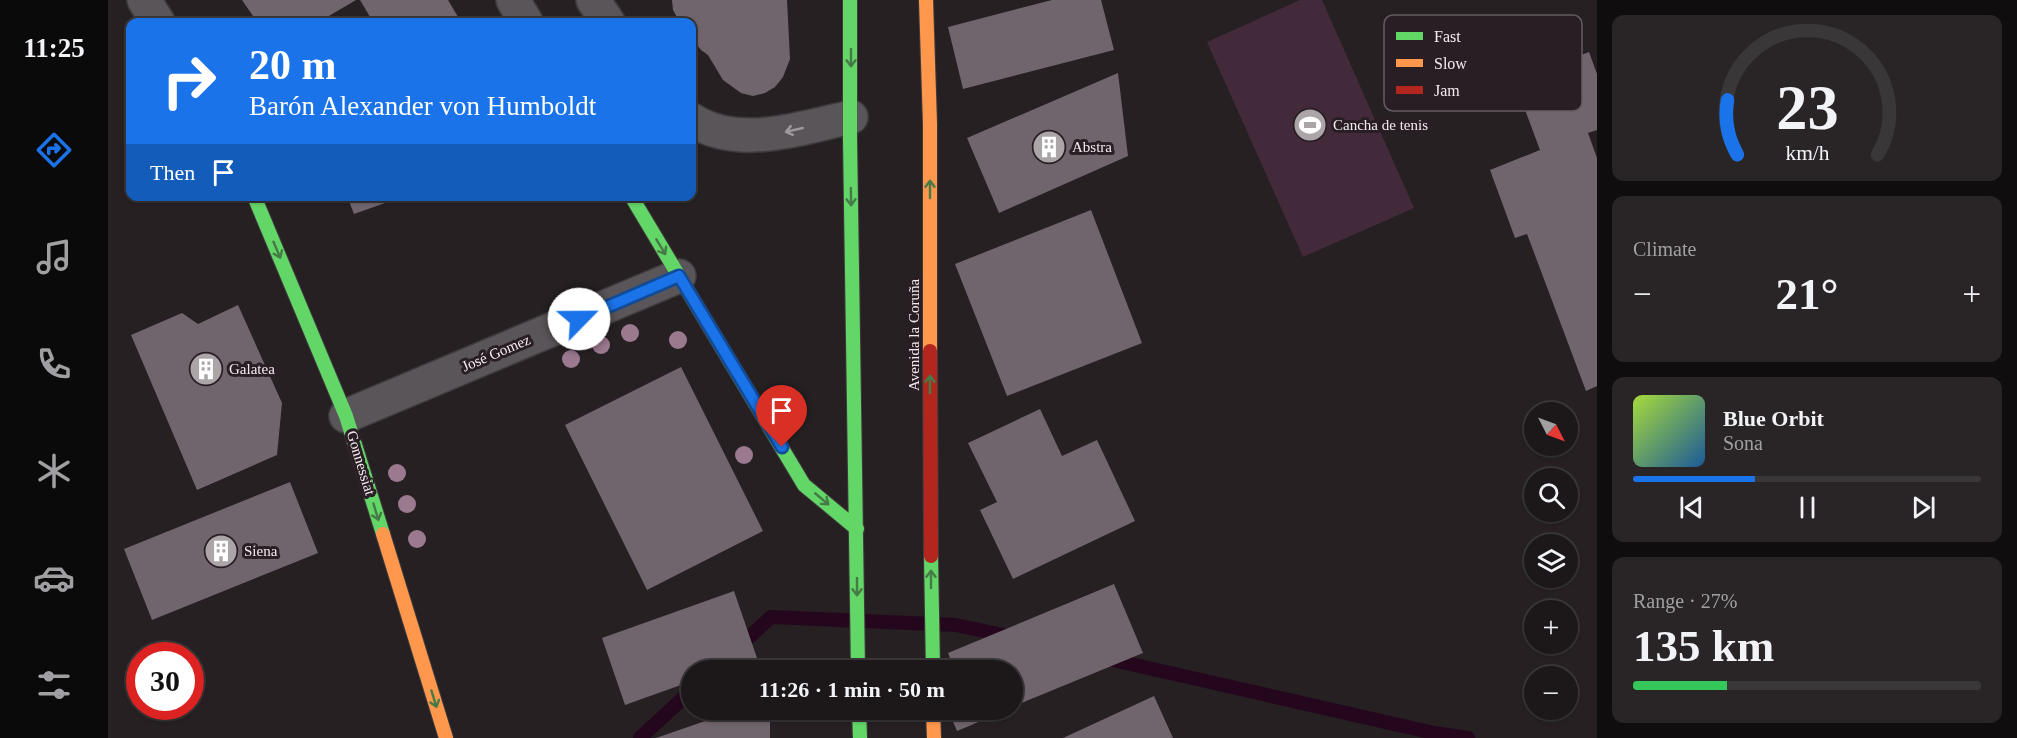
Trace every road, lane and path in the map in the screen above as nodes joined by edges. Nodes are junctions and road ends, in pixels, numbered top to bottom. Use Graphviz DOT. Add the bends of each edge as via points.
graph roads {
  1 [pos="144,0"];
  2 [pos="513,0"];
  3 [pos="593,0"];
  4 [pos="850,0"];
  5 [pos="926,0"];
  6 [pos="155,18"];
  7 [pos="524,18"];
  8 [pos="605,18"];
  9 [pos="851,117"];
  10 [pos="696,123"];
  11 [pos="256,201"];
  12 [pos="634,201"];
  13 [pos="679,276"];
  14 [pos="346,416"];
  15 [pos="857,529"];
  16 [pos="858,660"];
  17 [pos="933,660"];
  18 [pos="859,720"];
  19 [pos="933,720"];
  20 [pos="446,738"];
  21 [pos="860,738"];
  22 [pos="934,738"];
  1 -- 6 [label="street"];
  2 -- 7 [label="street"];
  3 -- 8 [label="street"];
  4 -- 9 [label="street, one-way"];
  17 -- 5 [label="street, Avenida la Coruña, one-way"];
  9 -- 10 [label="street, one-way" via="772,135 736,134"];
  9 -- 15 [label="street, one-way"];
  11 -- 14 [label="street, Gonnessiat, one-way"];
  12 -- 13 [label="street, one-way"];
  13 -- 14 [label="street, José Gomez"];
  13 -- 15 [label="street, one-way" via="804,484"];
  14 -- 20 [label="street, Gonnessiat, one-way"];
  15 -- 16 [label="street, one-way"];
  18 -- 21 [label="street"];
  19 -- 22 [label="street"];
}
